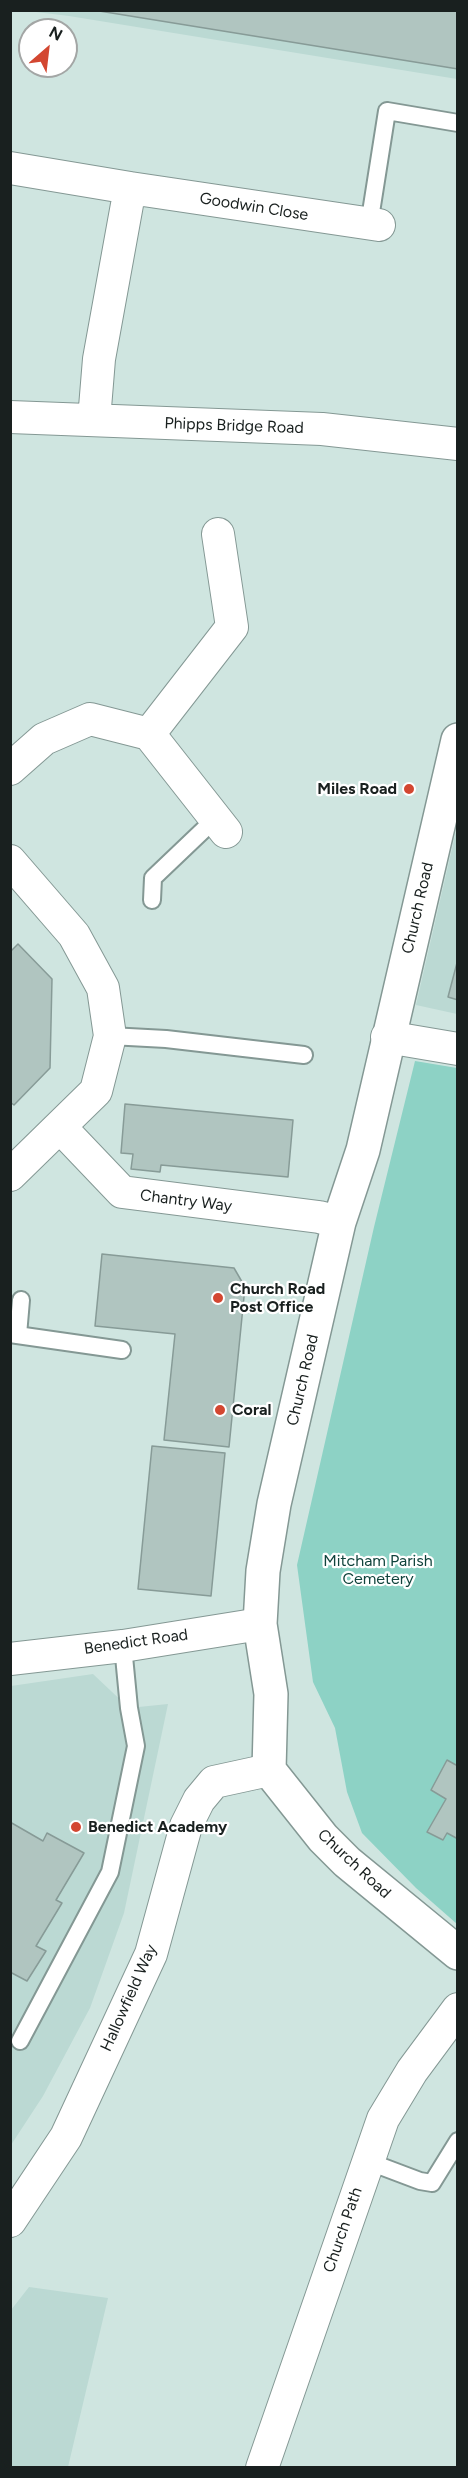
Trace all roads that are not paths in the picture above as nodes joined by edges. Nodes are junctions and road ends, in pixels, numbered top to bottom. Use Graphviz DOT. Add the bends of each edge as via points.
graph roads {
  1 [pos="458,123"];
  2 [pos="10,168"];
  3 [pos="130,188"];
  4 [pos="374,225"];
  5 [pos="10,417"];
  6 [pos="94,420"];
  7 [pos="458,444"];
  8 [pos="218,534"];
  9 [pos="149,734"];
  10 [pos="458,740"];
  11 [pos="13,762"];
  12 [pos="221,825"];
  13 [pos="10,861"];
  14 [pos="153,900"];
  15 [pos="110,1036"];
  16 [pos="387,1037"];
  17 [pos="458,1049"];
  18 [pos="304,1054"];
  19 [pos="60,1126"];
  20 [pos="10,1175"];
  21 [pos="339,1222"];
  22 [pos="21,1300"];
  23 [pos="14,1335"];
  24 [pos="122,1350"];
  25 [pos="260,1624"];
  26 [pos="123,1646"];
  27 [pos="10,1659"];
  28 [pos="268,1770"];
  29 [pos="458,1953"];
  30 [pos="458,2009"];
  31 [pos="20,2041"];
  32 [pos="458,2141"];
  33 [pos="367,2161"];
  34 [pos="10,2221"];
  35 [pos="262,2468"];
  1 -- 4 [label="lane" via="387,111"];
  2 -- 3 [label="street, Goodwin Close"];
  3 -- 4 [label="street, Goodwin Close"];
  3 -- 6 [label="street" via="99,359"];
  5 -- 6 [label="street, Phipps Bridge Road"];
  6 -- 7 [label="street, Phipps Bridge Road" via="322,429"];
  8 -- 9 [label="street" via="231,627"];
  9 -- 11 [label="street" via="90,719 44,739"];
  9 -- 12 [label="street"];
  10 -- 16 [label="street, Church Road"];
  12 -- 14 [label="lane" via="153,878"];
  13 -- 15 [label="street" via="74,935 103,988"];
  15 -- 18 [label="lane"];
  15 -- 19 [label="street" via="96,1091"];
  16 -- 17 [label="street"];
  16 -- 21 [label="street, Church Road" via="363,1150"];
  19 -- 20 [label="street"];
  19 -- 21 [label="street, Chantry Way" via="122,1192"];
  21 -- 25 [label="street, Church Road" via="274,1503 263,1571"];
  22 -- 23 [label="lane"];
  23 -- 24 [label="lane"];
  25 -- 26 [label="street, Benedict Road"];
  25 -- 28 [label="street, Church Road" via="271,1694"];
  26 -- 27 [label="street, Benedict Road"];
  26 -- 31 [label="lane" via="136,1746 110,1872"];
  28 -- 29 [label="street, Church Road" via="347,1862"];
  28 -- 34 [label="street, Hallowfield Way" via="214,1782 199,1800 186,1826 151,1954 66,2137"];
  30 -- 33 [label="street, Church Path" via="412,2071 383,2119"];
  32 -- 33 [label="lane" via="432,2183"];
  33 -- 35 [label="street, Church Path"];
}
